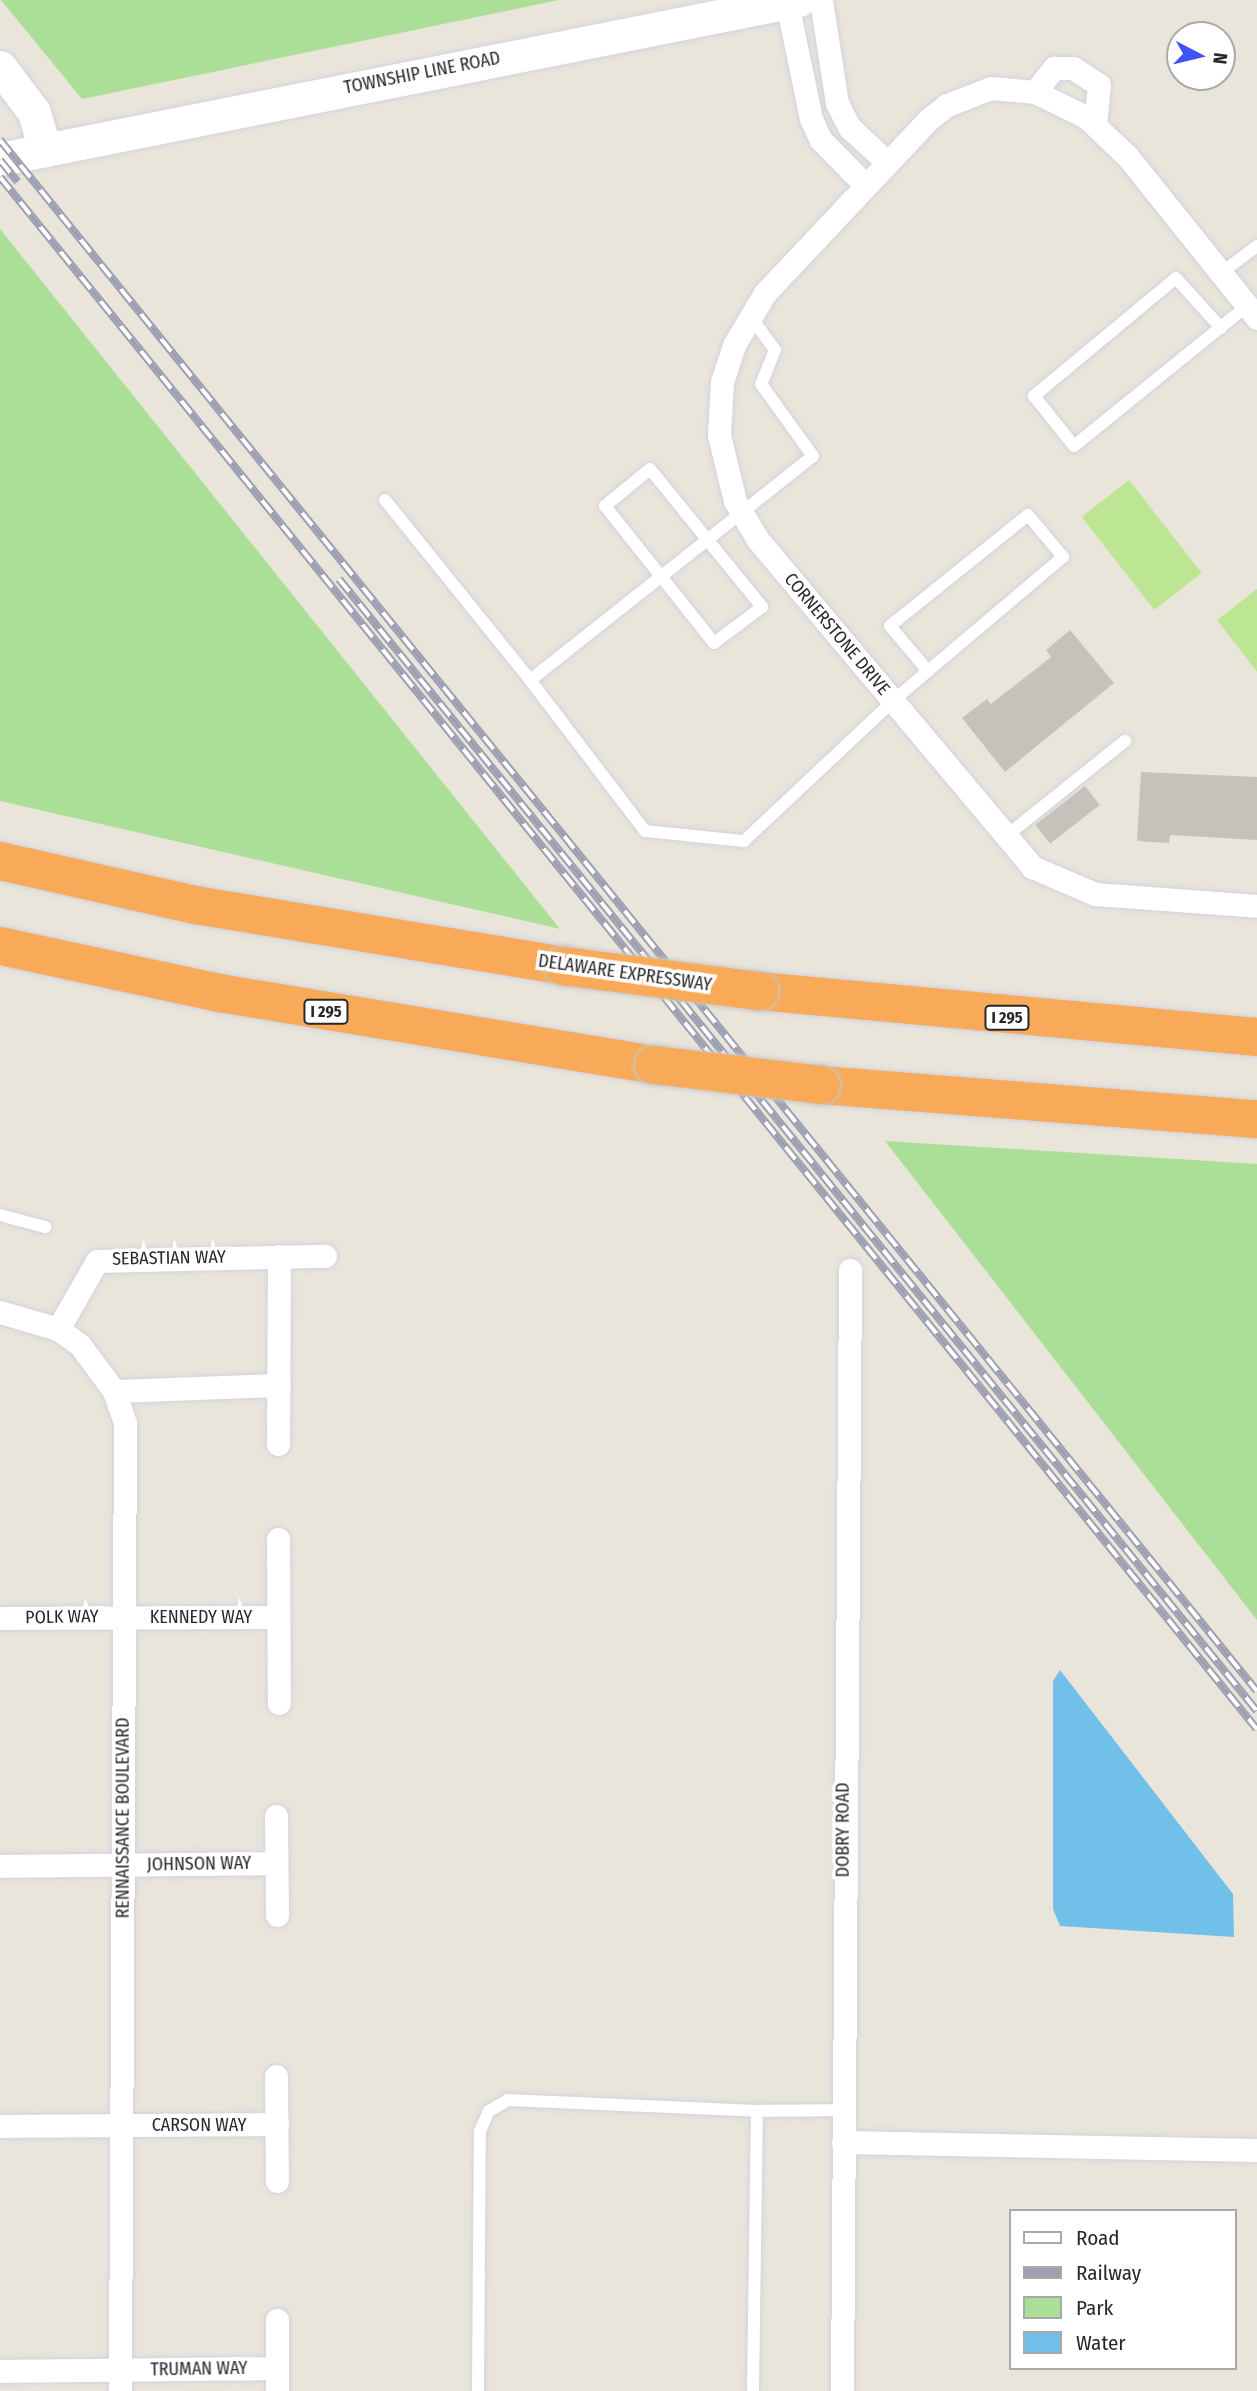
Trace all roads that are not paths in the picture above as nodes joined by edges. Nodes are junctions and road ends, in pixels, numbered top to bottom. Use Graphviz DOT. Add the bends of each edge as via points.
graph roads {
  1 [pos="821,0"];
  2 [pos="793,1"];
  3 [pos="0,67"];
  4 [pos="1035,92"];
  5 [pos="1095,125"];
  6 [pos="45,150"];
  7 [pos="0,159"];
  8 [pos="887,162"];
  9 [pos="864,185"];
  10 [pos="1257,246"];
  11 [pos="1221,273"];
  12 [pos="1252,312"];
  13 [pos="749,314"];
  14 [pos="1221,328"];
  15 [pos="385,500"];
  16 [pos="743,514"];
  17 [pos="710,539"];
  18 [pos="662,577"];
  19 [pos="928,671"];
  20 [pos="530,680"];
  21 [pos="893,701"];
  22 [pos="1125,741"];
  23 [pos="1005,838"];
  24 [pos="0,861"];
  25 [pos="1257,906"];
  26 [pos="0,946"];
  27 [pos="1257,1037"];
  28 [pos="1257,1119"];
  29 [pos="0,1215"];
  30 [pos="45,1227"];
  31 [pos="279,1256"];
  32 [pos="325,1256"];
  33 [pos="849,1270"];
  34 [pos="0,1312"];
  35 [pos="58,1329"];
  36 [pos="279,1385"];
  37 [pos="114,1391"];
  38 [pos="278,1444"];
  39 [pos="278,1539"];
  40 [pos="124,1617"];
  41 [pos="278,1617"];
  42 [pos="0,1618"];
  43 [pos="279,1703"];
  44 [pos="276,1816"];
  45 [pos="276,1863"];
  46 [pos="0,1866"];
  47 [pos="122,1866"];
  48 [pos="277,1915"];
  49 [pos="276,2076"];
  50 [pos="843,2110"];
  51 [pos="757,2111"];
  52 [pos="277,2124"];
  53 [pos="122,2125"];
  54 [pos="0,2126"];
  55 [pos="843,2142"];
  56 [pos="1257,2150"];
  57 [pos="277,2181"];
  58 [pos="277,2320"];
  59 [pos="277,2368"];
  60 [pos="0,2371"];
  61 [pos="120,2381"];
  62 [pos="277,2391"];
  63 [pos="478,2391"];
  64 [pos="753,2391"];
  65 [pos="842,2391"];
  1 -- 8 [label="street" via="837,103 850,128"];
  2 -- 6 [label="street, TOWNSHIP LINE ROAD"];
  2 -- 9 [label="street" via="811,119 821,139"];
  3 -- 6 [label="street" via="34,112"];
  4 -- 5 [label="street, CORNERSTONE DRIVE"];
  4 -- 5 [label="street" via="1054,68 1073,68 1099,85"];
  4 -- 8 [label="street, CORNERSTONE DRIVE" via="1002,87 972,93 947,105"];
  5 -- 11 [label="street, CORNERSTONE DRIVE"];
  6 -- 7 [label="street, TOWNSHIP LINE ROAD"];
  8 -- 9 [label="street, CORNERSTONE DRIVE"];
  9 -- 13 [label="street, CORNERSTONE DRIVE"];
  10 -- 11 [label="lane"];
  11 -- 12 [label="street, CORNERSTONE DRIVE"];
  12 -- 14 [label="lane"];
  13 -- 16 [label="street, CORNERSTONE DRIVE" via="719,402 725,470"];
  13 -- 16 [label="lane" via="775,350 761,384 813,456"];
  14 -- 14 [label="lane" via="1074,446 1034,396 1176,278"];
  15 -- 20 [label="lane"];
  16 -- 17 [label="lane"];
  16 -- 21 [label="street, CORNERSTONE DRIVE"];
  17 -- 18 [label="lane"];
  17 -- 18 [label="lane" via="762,607 714,643"];
  17 -- 18 [label="lane" via="650,470 605,506"];
  18 -- 20 [label="lane"];
  19 -- 19 [label="lane" via="1063,557 1028,515 890,626"];
  19 -- 21 [label="lane"];
  20 -- 21 [label="lane" via="645,831 744,841"];
  21 -- 23 [label="street, CORNERSTONE DRIVE"];
  22 -- 23 [label="lane"];
  23 -- 25 [label="street, CORNERSTONE DRIVE" via="1042,874 1095,894"];
  24 -- 27 [label="highway, DELAWARE EXPRESSWAY / I 295, bridge" via="196,905 563,966 759,991"];
  26 -- 28 [label="highway, I 295, bridge" via="233,995 654,1066 821,1085"];
  29 -- 30 [label="lane"];
  31 -- 32 [label="street, SEBASTIAN WAY"];
  31 -- 35 [label="street, SEBASTIAN WAY" via="97,1261"];
  31 -- 36 [label="street"];
  33 -- 50 [label="street, DOBRY ROAD"];
  34 -- 35 [label="street, RENNAISSANCE BOULEVARD"];
  35 -- 37 [label="street, RENNAISSANCE BOULEVARD" via="80,1345"];
  36 -- 37 [label="street"];
  36 -- 38 [label="street"];
  37 -- 40 [label="street, RENNAISSANCE BOULEVARD" via="125,1423"];
  39 -- 41 [label="street"];
  40 -- 41 [label="street, KENNEDY WAY"];
  40 -- 42 [label="street, POLK WAY"];
  40 -- 47 [label="street, RENNAISSANCE BOULEVARD"];
  41 -- 43 [label="street"];
  44 -- 45 [label="street"];
  45 -- 47 [label="street, JOHNSON WAY"];
  45 -- 48 [label="street"];
  46 -- 47 [label="street, JOHNSON WAY"];
  47 -- 53 [label="street, RENNAISSANCE BOULEVARD"];
  49 -- 52 [label="street"];
  50 -- 51 [label="lane"];
  50 -- 55 [label="street, DOBRY ROAD"];
  51 -- 63 [label="lane" via="529,2100 508,2100 489,2111 480,2131"];
  51 -- 64 [label="lane"];
  52 -- 53 [label="street, CARSON WAY"];
  52 -- 57 [label="street"];
  53 -- 54 [label="street, CARSON WAY"];
  53 -- 61 [label="street, RENNAISSANCE BOULEVARD"];
  55 -- 56 [label="street"];
  55 -- 65 [label="street, DOBRY ROAD"];
  58 -- 59 [label="street"];
  59 -- 61 [label="street, TRUMAN WAY"];
  59 -- 62 [label="street"];
  60 -- 61 [label="street, TRUMAN WAY"];
}
